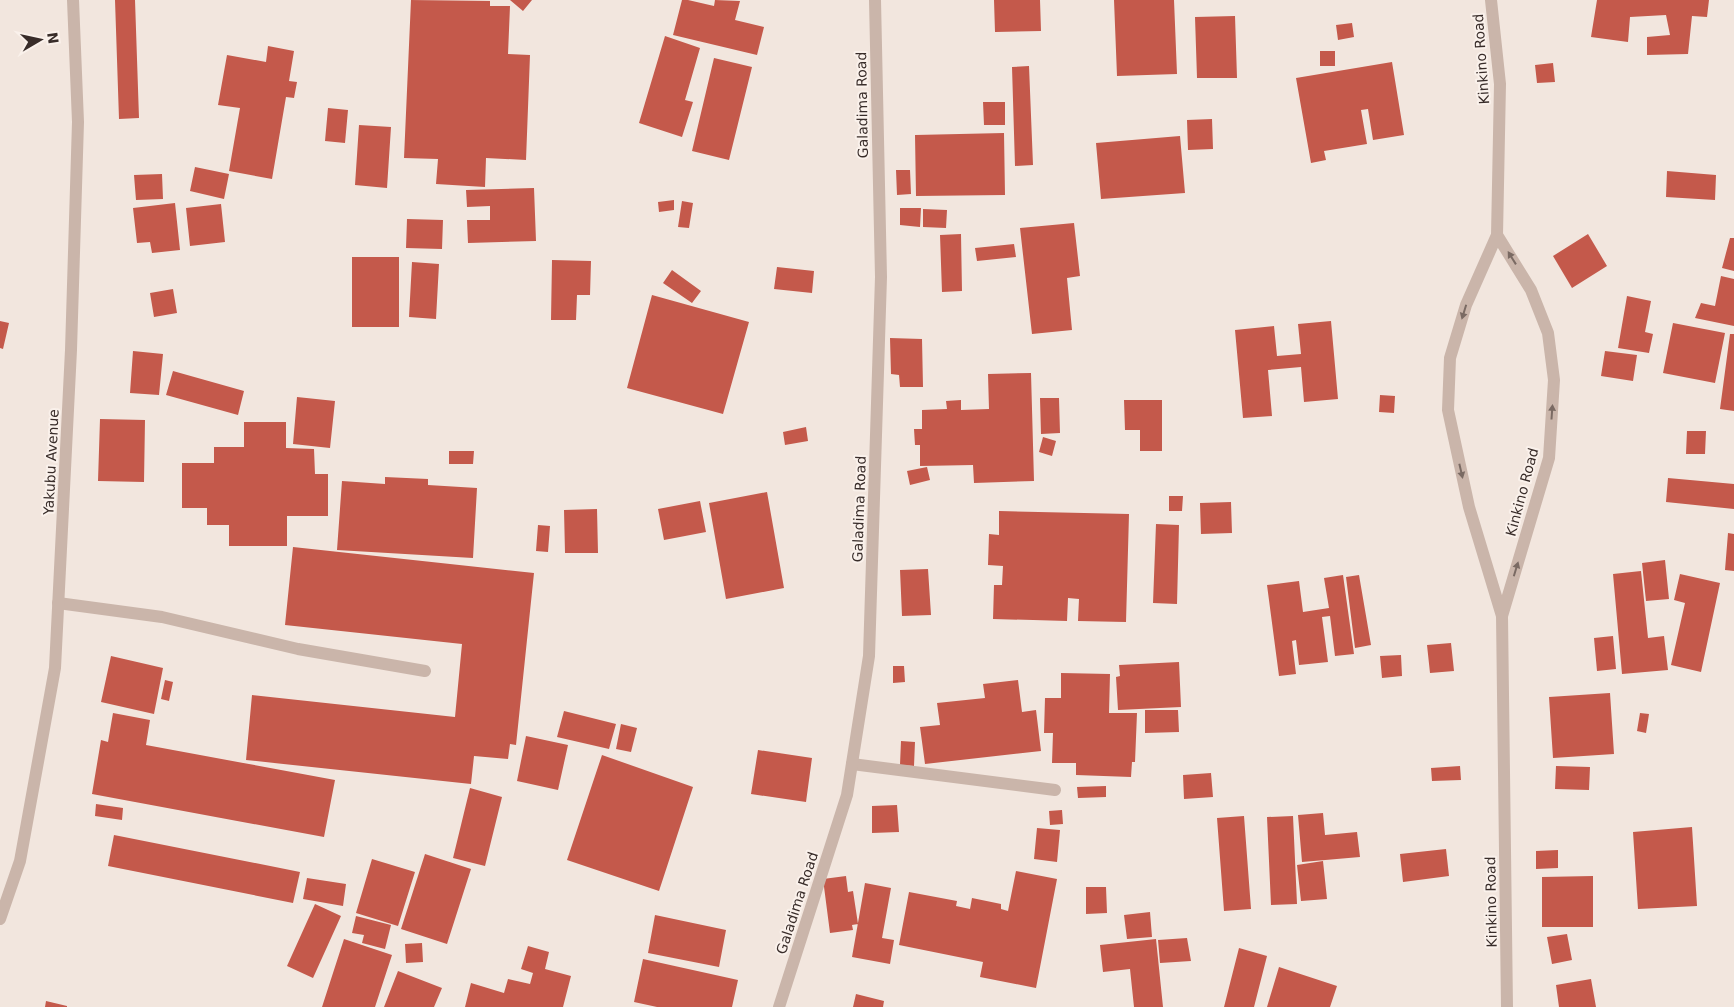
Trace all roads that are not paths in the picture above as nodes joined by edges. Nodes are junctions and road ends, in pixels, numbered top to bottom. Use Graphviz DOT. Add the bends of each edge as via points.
graph roads {
  1 [pos="73,0"];
  2 [pos="875,0"];
  3 [pos="1491,0"];
  4 [pos="1497,235"];
  5 [pos="58,603"];
  6 [pos="1502,616"];
  7 [pos="425,671"];
  8 [pos="852,764"];
  9 [pos="1055,790"];
  10 [pos="0,919"];
  11 [pos="779,1007"];
  12 [pos="1507,1007"];
  1 -- 5 [label="street, Yakubu Avenue" via="78,122"];
  2 -- 8 [label="street, Galadima Road" via="881,287 869,656"];
  3 -- 4 [label="street, Kinkino Road" via="1500,84"];
  4 -- 6 [label="street, Kinkino Road, one-way" via="1466,305 1450,358 1448,410 1470,507"];
  6 -- 4 [label="street, Kinkino Road, one-way" via="1549,458 1554,380 1548,333 1531,290"];
  5 -- 7 [label="street" via="162,617 298,649"];
  5 -- 10 [label="street, Yakubu Avenue" via="55,668 20,862"];
  6 -- 12 [label="street, Kinkino Road"];
  8 -- 9 [label="street"];
  8 -- 11 [label="street, Galadima Road" via="847,795"];
}
